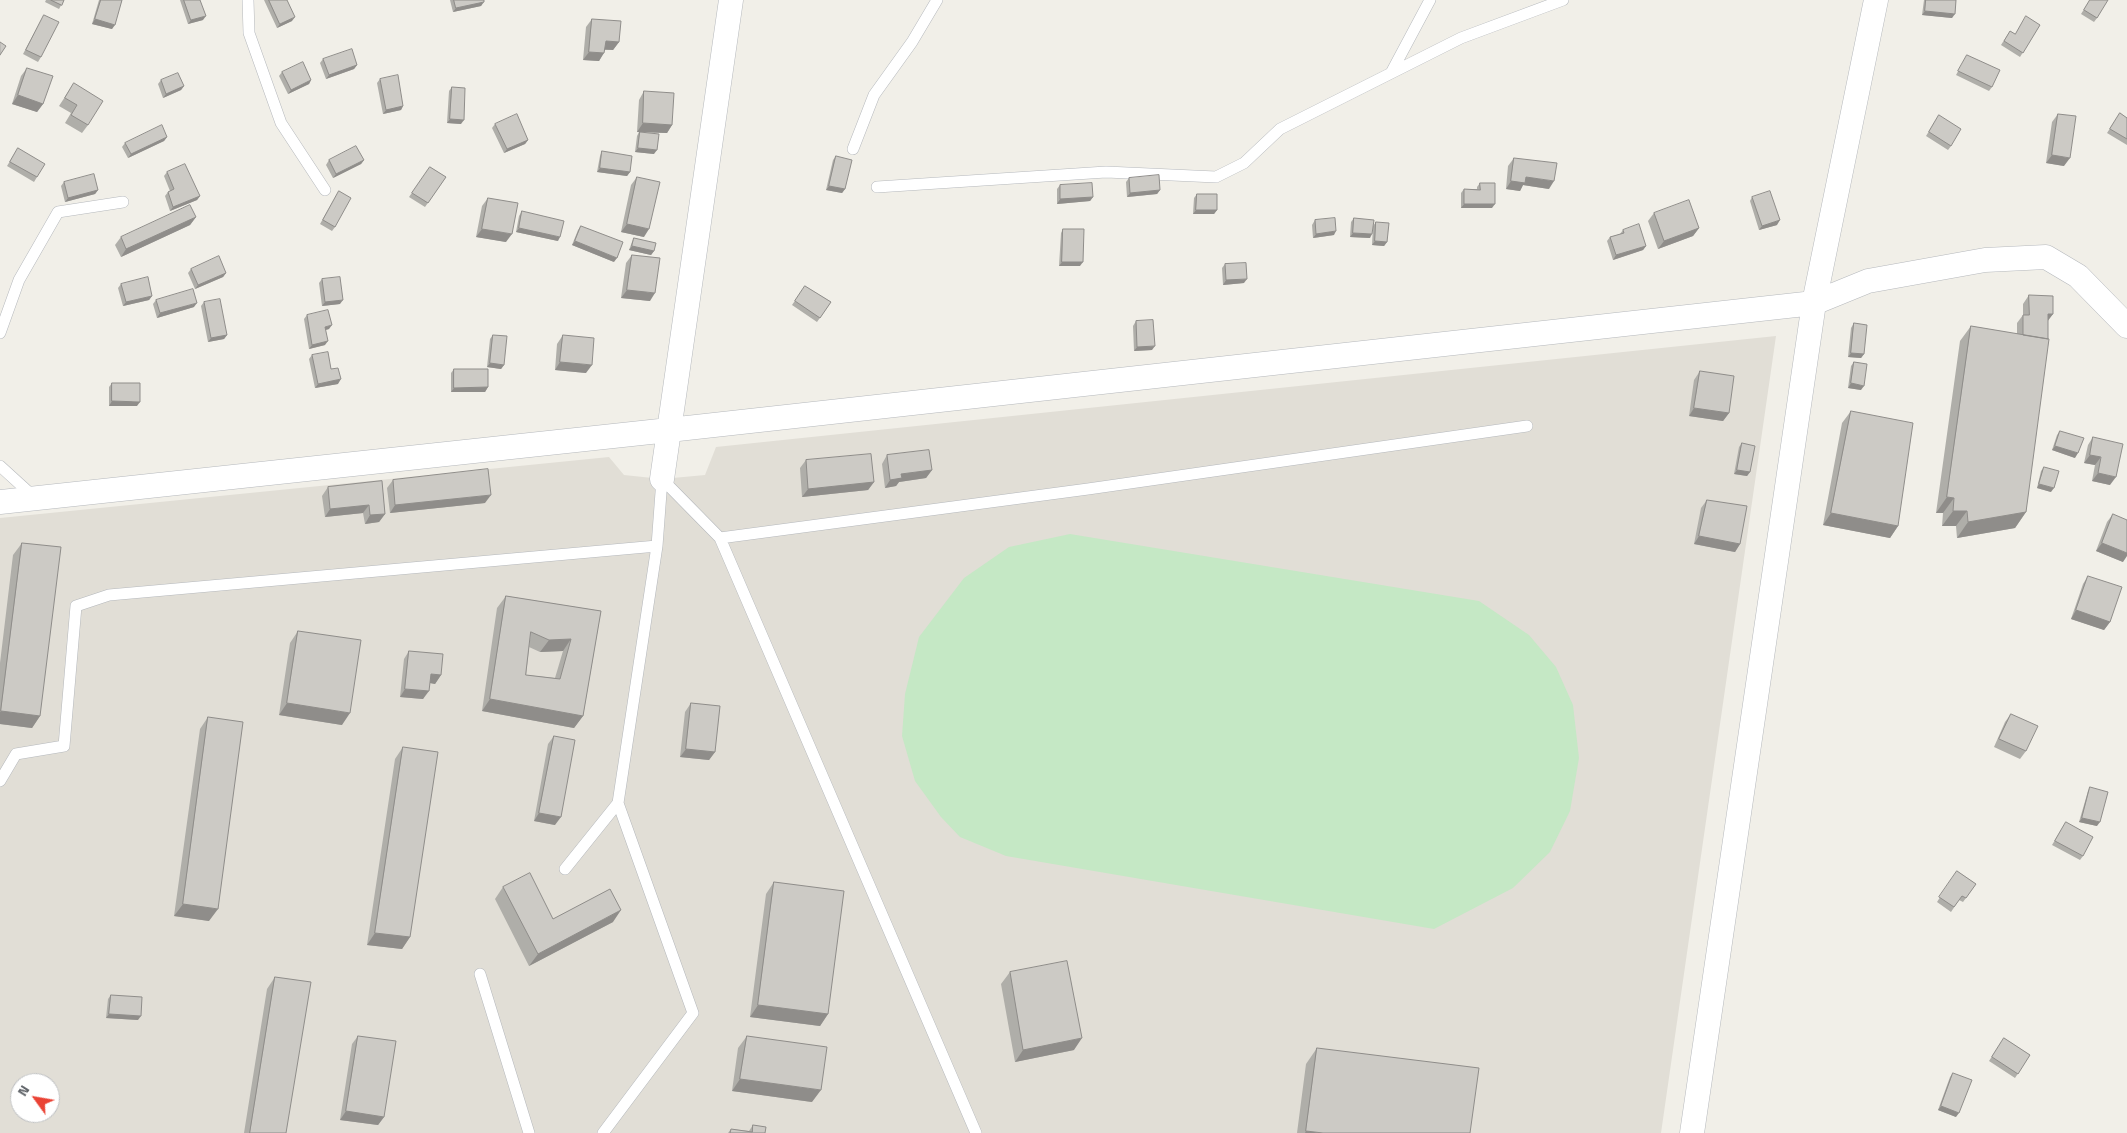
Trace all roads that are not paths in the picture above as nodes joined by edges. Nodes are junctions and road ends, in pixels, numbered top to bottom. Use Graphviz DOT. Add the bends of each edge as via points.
graph roads {
  1 [pos="248,0"];
  2 [pos="731,0"];
  3 [pos="937,0"];
  4 [pos="1430,0"];
  5 [pos="1563,0"];
  6 [pos="1876,0"];
  7 [pos="1391,73"];
  8 [pos="853,149"];
  9 [pos="877,187"];
  10 [pos="325,190"];
  11 [pos="123,202"];
  12 [pos="1814,303"];
  13 [pos="2127,326"];
  14 [pos="0,333"];
  15 [pos="1527,426"];
  16 [pos="669,430"];
  17 [pos="0,466"];
  18 [pos="662,478"];
  19 [pos="35,498"];
  20 [pos="0,502"];
  21 [pos="720,538"];
  22 [pos="657,546"];
  23 [pos="0,782"];
  24 [pos="618,803"];
  25 [pos="565,869"];
  26 [pos="480,974"];
  27 [pos="529,1133"];
  28 [pos="603,1133"];
  29 [pos="976,1133"];
  30 [pos="1692,1133"];
  1 -- 10 [label="lane" via="249,32 282,123"];
  2 -- 16 [label="street"];
  3 -- 8 [label="lane" via="874,95"];
  4 -- 7 [label="lane"];
  5 -- 7 [label="lane" via="1461,38"];
  6 -- 12 [label="street"];
  7 -- 9 [label="lane" via="1280,129 1244,163 1216,177 1106,172"];
  11 -- 14 [label="lane" via="58,212 19,280"];
  12 -- 13 [label="street" via="1868,281 1985,260 2046,257 2078,276"];
  12 -- 16 [label="street"];
  12 -- 30 [label="street"];
  15 -- 21 [label="lane"];
  16 -- 18 [label="street"];
  16 -- 19 [label="street"];
  17 -- 19 [label="lane"];
  18 -- 21 [label="lane"];
  18 -- 22 [label="lane"];
  19 -- 20 [label="street"];
  21 -- 29 [label="lane"];
  22 -- 23 [label="lane" via="109,595 76,606 64,746 16,754"];
  22 -- 24 [label="lane"];
  24 -- 25 [label="lane"];
  24 -- 28 [label="lane" via="693,1014"];
  26 -- 27 [label="lane"];
}
